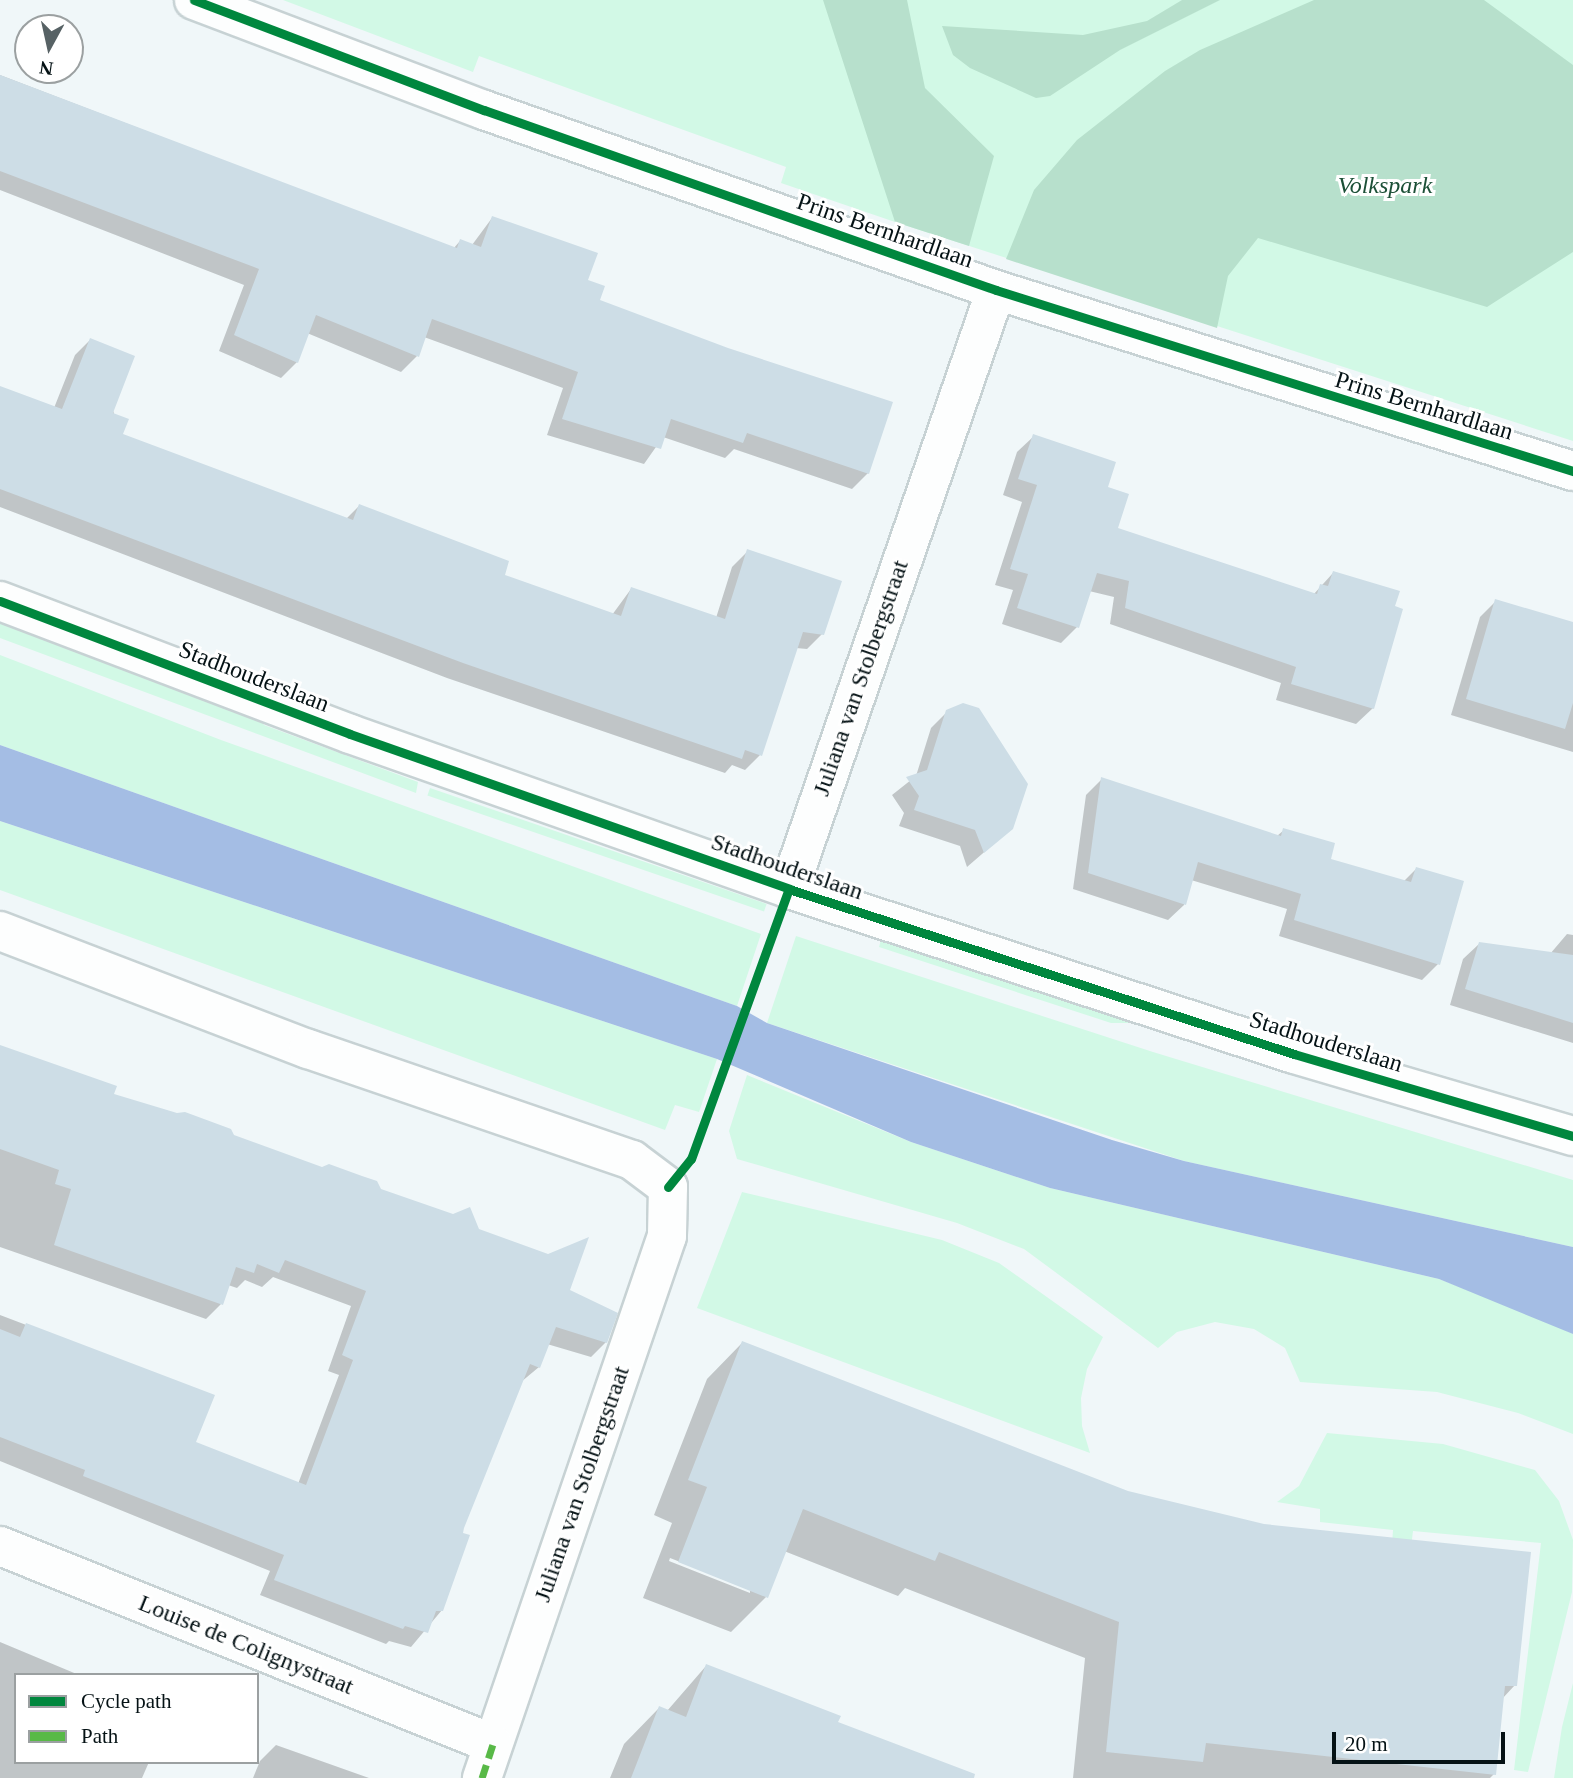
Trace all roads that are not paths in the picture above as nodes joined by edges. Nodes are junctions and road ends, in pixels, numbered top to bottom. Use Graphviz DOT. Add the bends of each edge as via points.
graph roads {
  1 [pos="194,0"];
  2 [pos="996,290"];
  3 [pos="1573,471"];
  4 [pos="0,601"];
  5 [pos="789,889"];
  6 [pos="0,931"];
  7 [pos="1573,1136"];
  8 [pos="0,1546"];
  9 [pos="487,1761"];
  1 -- 2 [label="street, Prins Bernhardlaan" via="484,110"];
  2 -- 3 [label="street, Prins Bernhardlaan"];
  2 -- 5 [label="street, Juliana van Stolbergstraat"];
  4 -- 5 [label="street, Stadhouderslaan" via="350,734"];
  5 -- 7 [label="street, Stadhouderslaan" via="1294,1054"];
  6 -- 9 [label="street, Juliana van Stolbergstraat" via="308,1049 632,1160 668,1187 667,1236"];
  8 -- 9 [label="street, Louise de Colignystraat"];
}
